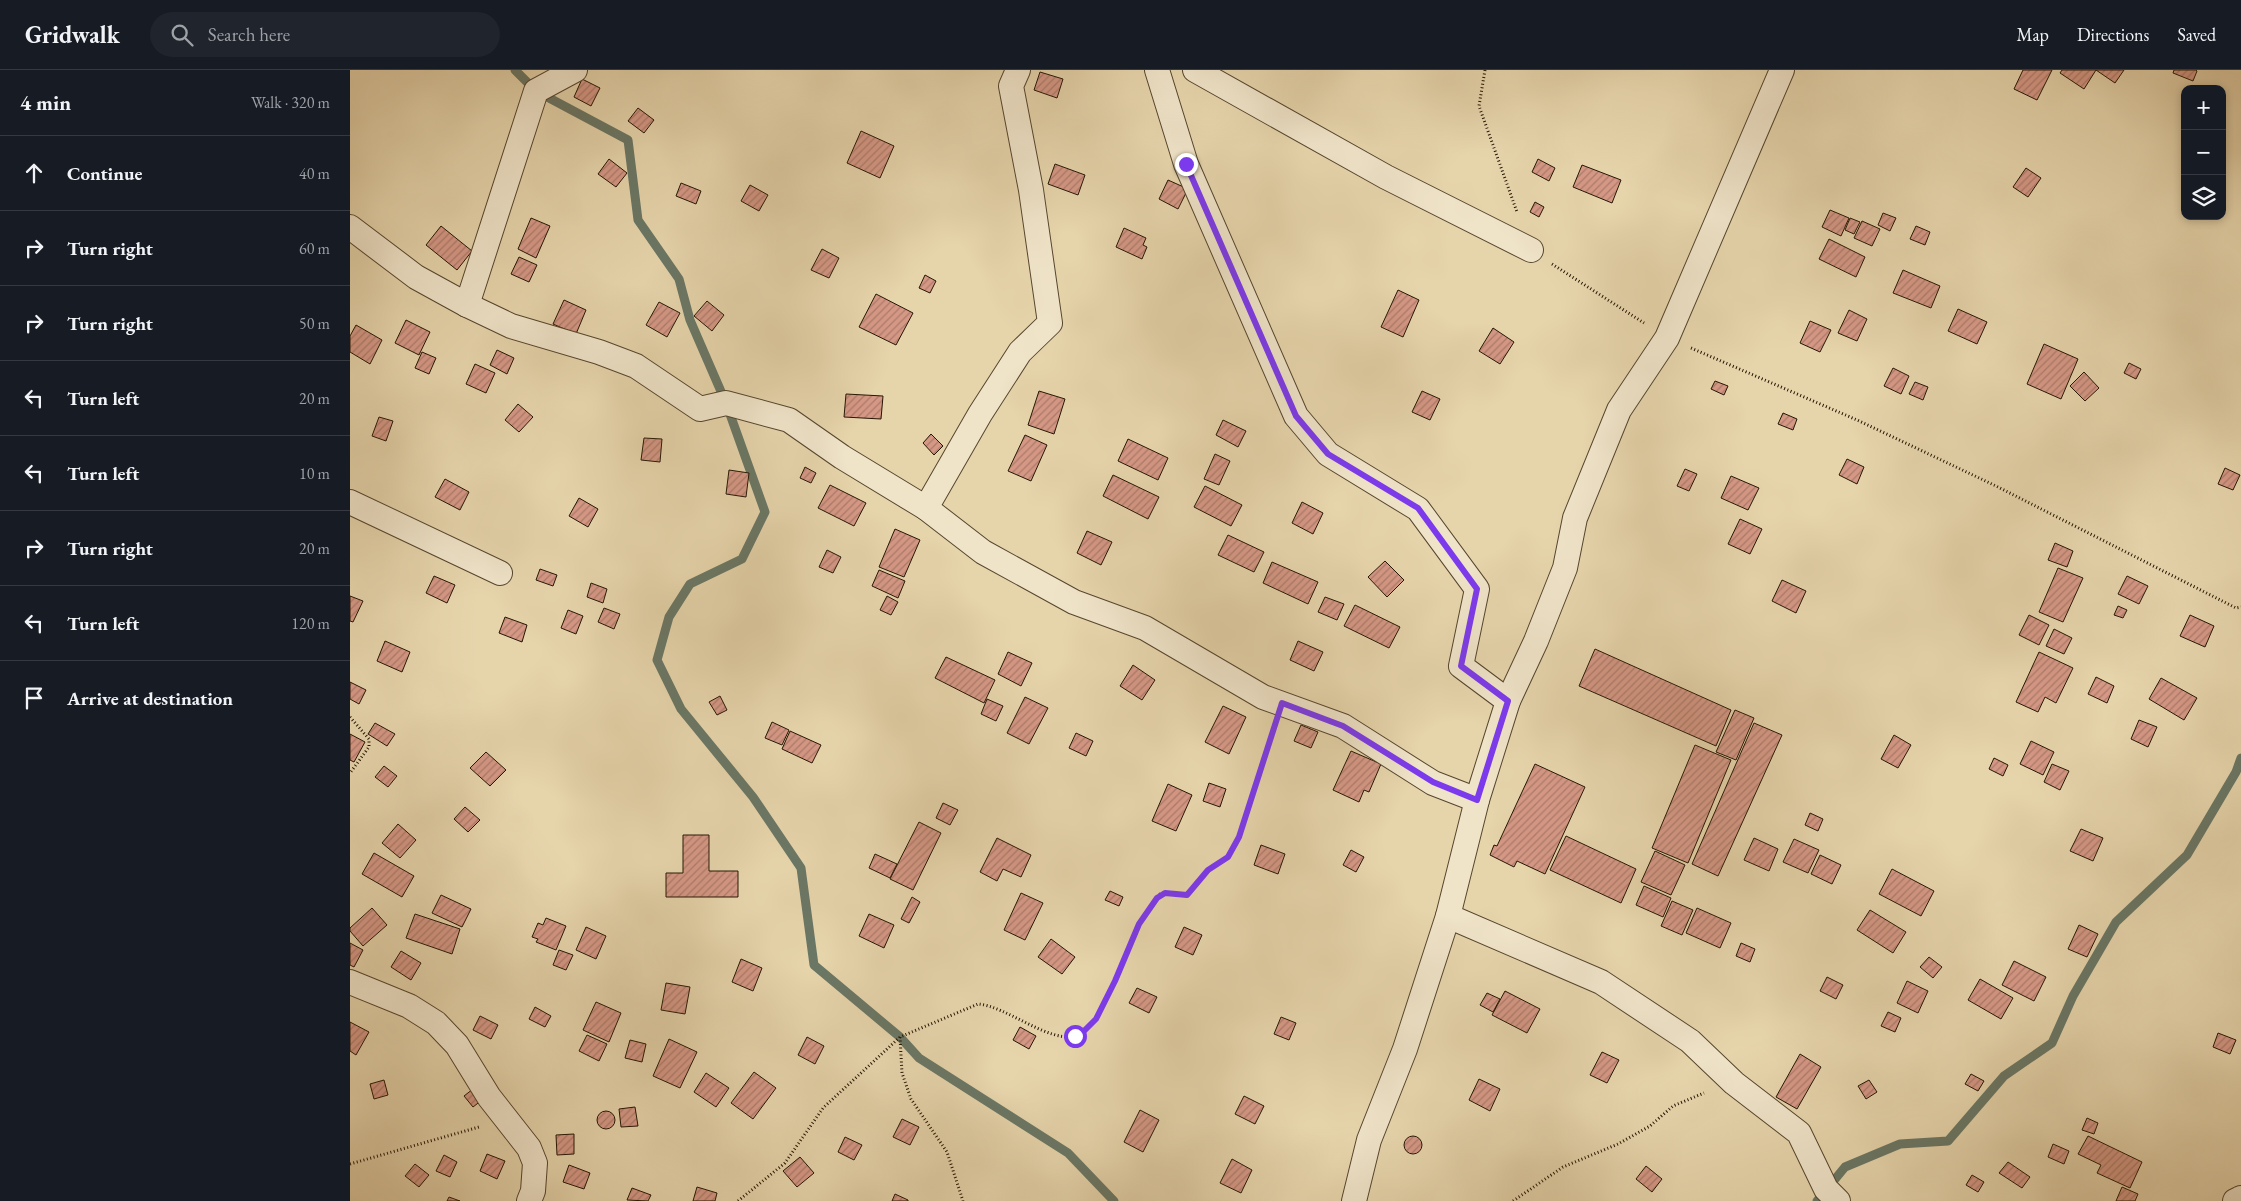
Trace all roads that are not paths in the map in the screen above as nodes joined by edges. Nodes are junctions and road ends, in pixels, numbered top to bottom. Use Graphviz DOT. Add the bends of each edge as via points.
graph roads {
  1 [pos="575,70"];
  2 [pos="1018,70"];
  3 [pos="1157,70"];
  4 [pos="1195,70"];
  5 [pos="1782,70"];
  6 [pos="350,227"];
  7 [pos="1531,250"];
  8 [pos="467,305"];
  9 [pos="350,502"];
  10 [pos="926,508"];
  11 [pos="500,573"];
  12 [pos="1508,701"];
  13 [pos="1477,800"];
  14 [pos="1448,916"];
  15 [pos="350,982"];
  16 [pos="2241,1198"];
  17 [pos="529,1201"];
  18 [pos="1354,1201"];
  19 [pos="1838,1201"];
  20 [pos="2235,1201"];
  1 -- 8 [label="street" via="536,91"];
  2 -- 10 [label="street" via="1011,86 1031,190 1050,323 1020,352"];
  3 -- 12 [label="street" via="1186,164 1296,416 1328,454 1418,508 1477,589 1461,666"];
  4 -- 7 [label="street" via="1386,177"];
  5 -- 12 [label="street" via="1667,338 1619,410 1575,518 1564,568 1536,641"];
  6 -- 8 [label="street" via="416,277"];
  8 -- 10 [label="street" via="511,326 636,366 700,410 726,403 789,420"];
  9 -- 11 [label="street"];
  10 -- 13 [label="street" via="983,552 1066,597 1145,628 1263,697 1343,726 1433,782"];
  12 -- 13 [label="street"];
  13 -- 14 [label="street"];
  14 -- 18 [label="street" via="1405,1049 1369,1140"];
  14 -- 19 [label="street" via="1601,982 1690,1041 1734,1084 1799,1133 1826,1190"];
  15 -- 17 [label="street" via="409,1006 436,1023 457,1045 489,1097 529,1148 535,1163"];
  16 -- 20 [label="street"];
}
